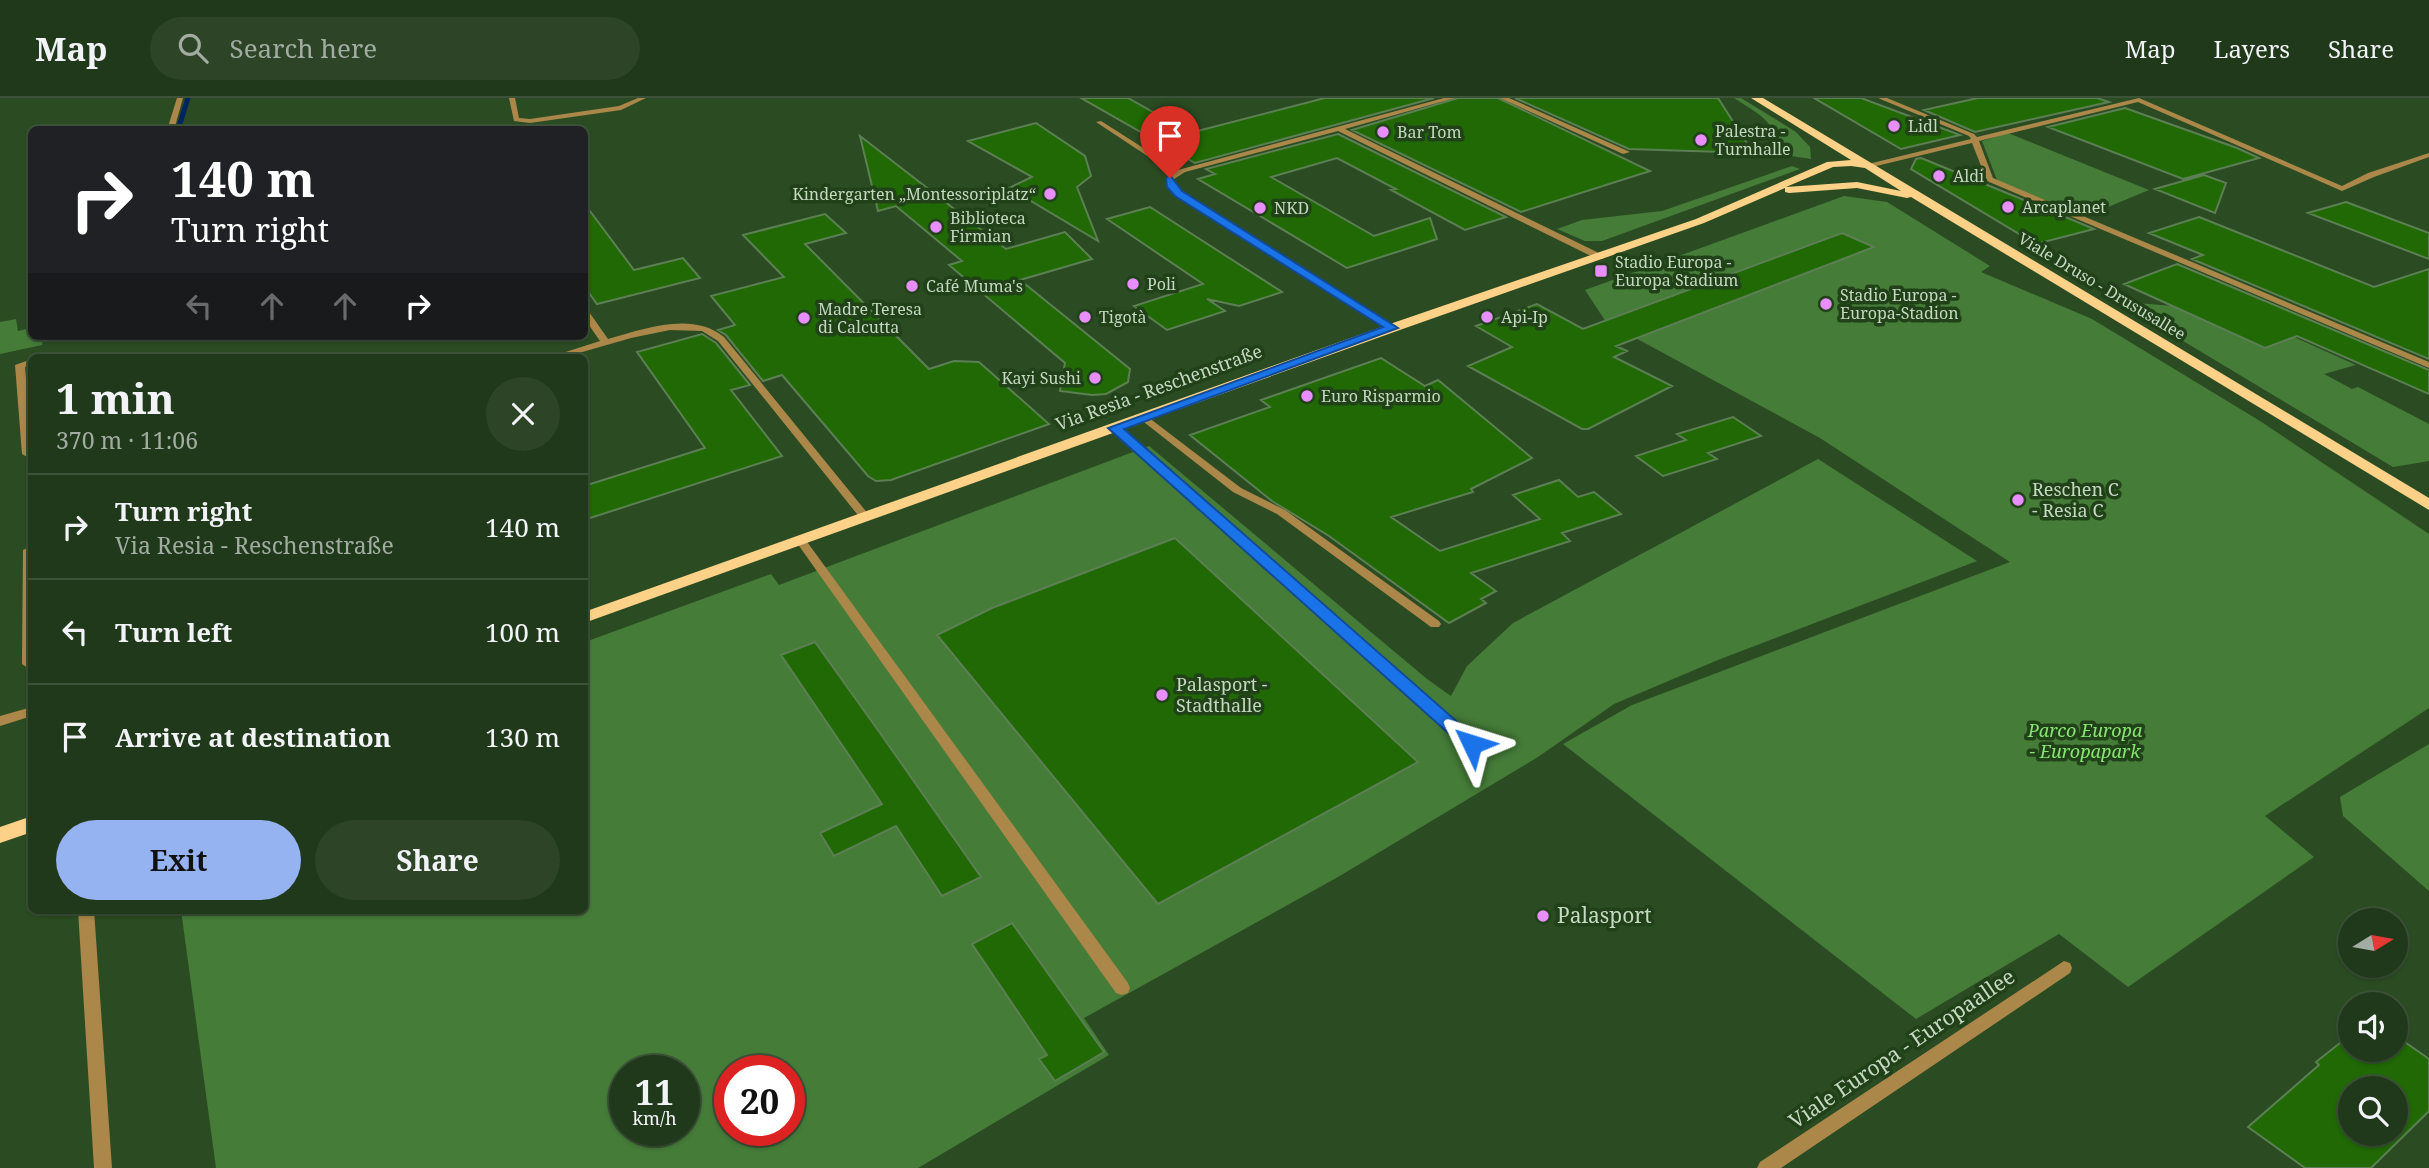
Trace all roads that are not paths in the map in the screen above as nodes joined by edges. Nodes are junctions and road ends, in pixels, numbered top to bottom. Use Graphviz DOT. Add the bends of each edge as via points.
graph roads {
  1 [pos="180,98"];
  2 [pos="512,98"];
  3 [pos="643,98"];
  4 [pos="1452,98"];
  5 [pos="1503,98"];
  6 [pos="1756,98"];
  7 [pos="1881,98"];
  8 [pos="2136,99"];
  9 [pos="1793,121"];
  10 [pos="1099,122"];
  11 [pos="171,126"];
  12 [pos="1340,129"];
  13 [pos="1975,140"];
  14 [pos="1818,145"];
  15 [pos="1626,152"];
  16 [pos="2429,155"];
  17 [pos="1820,159"];
  18 [pos="1869,165"];
  19 [pos="1178,173"];
  20 [pos="1800,178"];
  21 [pos="1762,195"];
  22 [pos="1748,200"];
  23 [pos="1942,210"];
  24 [pos="1600,257"];
  25 [pos="588,317"];
  26 [pos="1392,328"];
  27 [pos="606,343"];
  28 [pos="566,354"];
  29 [pos="28,363"];
  30 [pos="2429,365"];
  31 [pos="1144,417"];
  32 [pos="1115,428"];
  33 [pos="28,454"];
  34 [pos="2427,503"];
  35 [pos="865,517"];
  36 [pos="801,541"];
  37 [pos="588,617"];
  38 [pos="1435,624"];
  39 [pos="28,712"];
  40 [pos="0,721"];
  41 [pos="1472,744"];
  42 [pos="28,825"];
  43 [pos="0,835"];
  44 [pos="86,914"];
  45 [pos="2064,968"];
  46 [pos="1122,988"];
  47 [pos="103,1168"];
  48 [pos="1766,1168"];
  1 -- 11 [label="street"];
  2 -- 3 [label="street" via="516,120 530,121 621,108"];
  4 -- 12 [label="street"];
  5 -- 15 [label="street"];
  6 -- 9 [label="main road, Viale Druso - Drususallee"];
  7 -- 13 [label="street"];
  8 -- 13 [label="street"];
  8 -- 16 [label="street" via="2342,189"];
  9 -- 14 [label="main road"];
  9 -- 18 [label="main road, Viale Druso - Drususallee"];
  10 -- 19 [label="street"];
  12 -- 19 [label="street"];
  12 -- 24 [label="street"];
  13 -- 18 [label="street"];
  13 -- 30 [label="street" via="1990,179"];
  17 -- 20 [label="main road"];
  18 -- 20 [label="main road, Via Resia - Reschenstraße" via="1838,162"];
  18 -- 21 [label="main road, Via Resia - Reschenstraße" via="1864,174 1814,180"];
  18 -- 23 [label="main road, Viale Druso - Drususallee"];
  19 -- 26 [label="street" via="1170,178 1179,194"];
  20 -- 22 [label="main road, Via Resia - Reschenstraße"];
  21 -- 22 [label="main road, Via Resia - Reschenstraße"];
  21 -- 23 [label="main road" via="1820,186 1866,186"];
  22 -- 24 [label="main road, Via Resia - Reschenstraße"];
  23 -- 34 [label="main road, Viale Druso - Drususallee"];
  24 -- 26 [label="main road, Via Resia - Reschenstraße"];
  25 -- 27 [label="street"];
  26 -- 31 [label="main road, Via Resia - Reschenstraße"];
  27 -- 28 [label="street"];
  27 -- 35 [label="street" via="684,326 706,328 721,339"];
  29 -- 33 [label="street" via="20,365"];
  31 -- 32 [label="main road, Via Resia - Reschenstraße"];
  31 -- 38 [label="street" via="1237,490 1281,512"];
  32 -- 35 [label="main road, Via Resia - Reschenstraße"];
  32 -- 41 [label="street"];
  35 -- 36 [label="main road, Via Resia - Reschenstraße"];
  36 -- 37 [label="main road, Via Resia - Reschenstraße"];
  36 -- 46 [label="street"];
  39 -- 40 [label="street"];
  42 -- 43 [label="main road"];
  44 -- 47 [label="street"];
  45 -- 48 [label="street, Viale Europa - Europaallee"];
}
